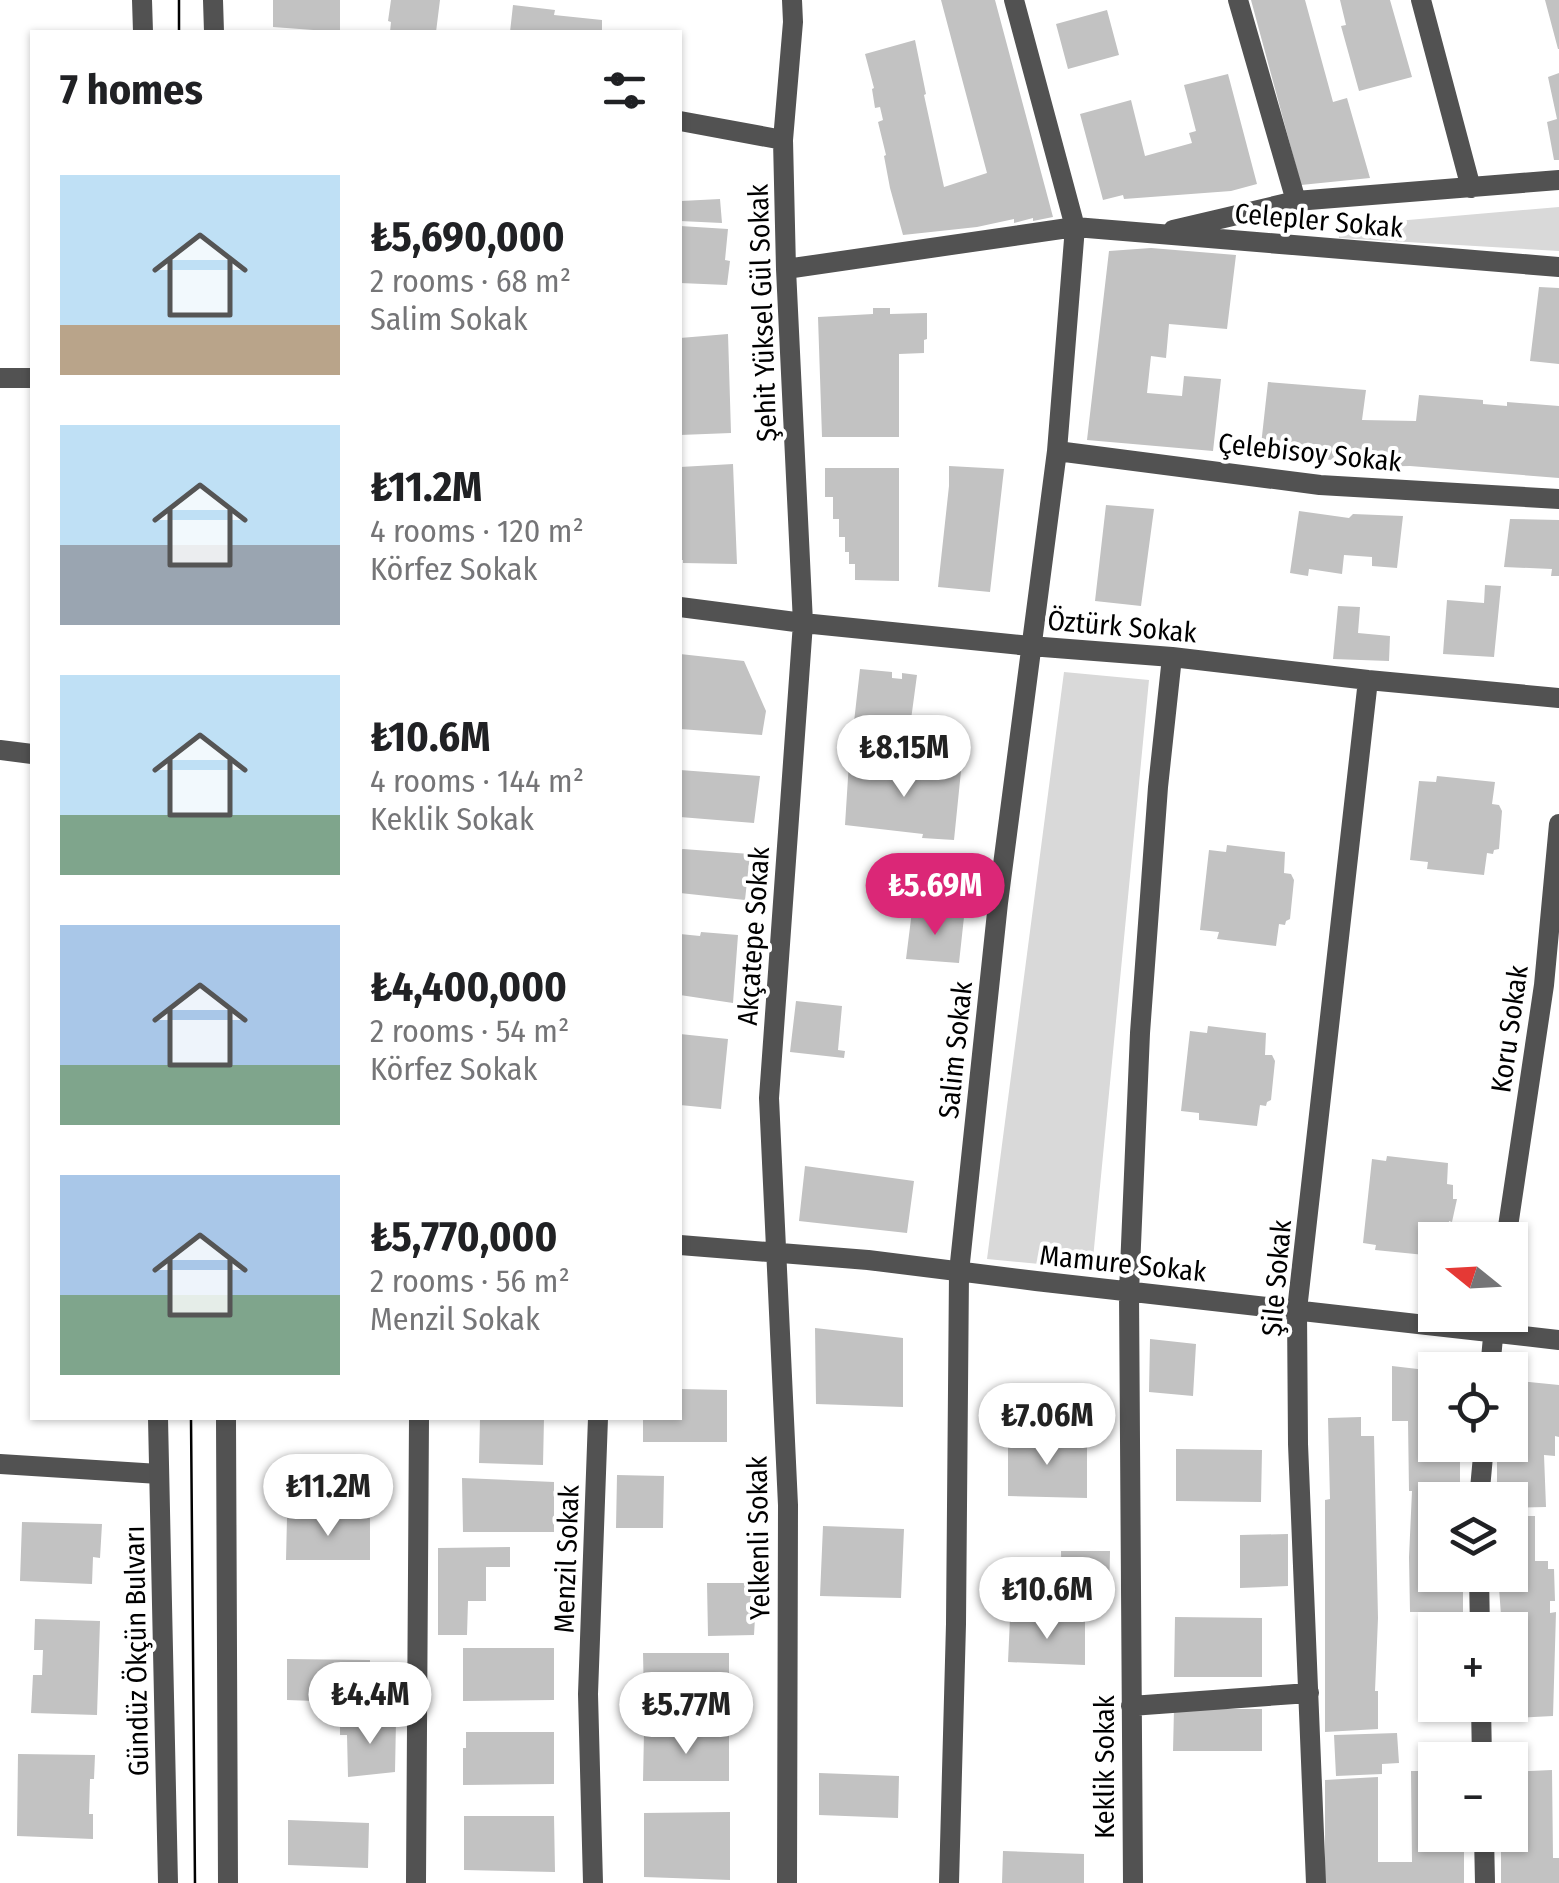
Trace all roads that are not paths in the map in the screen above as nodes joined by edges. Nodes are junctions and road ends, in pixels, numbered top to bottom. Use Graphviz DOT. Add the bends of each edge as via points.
graph roads {
  1 [pos="142,0"];
  2 [pos="213,0"];
  3 [pos="792,0"];
  4 [pos="1014,0"];
  5 [pos="1238,0"];
  6 [pos="1421,0"];
  7 [pos="143,30"];
  8 [pos="214,30"];
  9 [pos="682,121"];
  10 [pos="783,140"];
  11 [pos="1559,180"];
  12 [pos="1471,188"];
  13 [pos="1296,200"];
  14 [pos="1075,228"];
  15 [pos="1156,234"];
  16 [pos="1559,267"];
  17 [pos="786,269"];
  18 [pos="0,378"];
  19 [pos="30,378"];
  20 [pos="1056,452"];
  21 [pos="1559,498"];
  22 [pos="682,607"];
  23 [pos="803,623"];
  24 [pos="1030,646"];
  25 [pos="1172,657"];
  26 [pos="1368,680"];
  27 [pos="1559,698"];
  28 [pos="0,750"];
  29 [pos="30,754"];
  30 [pos="1559,824"];
  31 [pos="1509,1222"];
  32 [pos="682,1245"];
  33 [pos="775,1252"];
  34 [pos="959,1272"];
  35 [pos="1129,1292"];
  36 [pos="1298,1310"];
  37 [pos="1418,1318"];
  38 [pos="1528,1332"];
  39 [pos="1559,1340"];
  40 [pos="158,1420"];
  41 [pos="226,1420"];
  42 [pos="419,1420"];
  43 [pos="598,1420"];
  44 [pos="0,1464"];
  45 [pos="159,1474"];
  46 [pos="1309,1692"];
  47 [pos="1132,1706"];
  48 [pos="1484,1852"];
  49 [pos="168,1883"];
  50 [pos="228,1883"];
  51 [pos="416,1883"];
  52 [pos="593,1883"];
  53 [pos="787,1883"];
  54 [pos="949,1883"];
  55 [pos="1133,1883"];
  56 [pos="1316,1883"];
  57 [pos="1485,1883"];
  1 -- 7 [label="street"];
  2 -- 8 [label="street"];
  3 -- 10 [label="street, Şehit Yüksel Gül Sokak"];
  4 -- 14 [label="street, Salim Sokak"];
  5 -- 13 [label="street"];
  6 -- 12 [label="street"];
  9 -- 10 [label="street"];
  10 -- 17 [label="street, Şehit Yüksel Gül Sokak"];
  11 -- 12 [label="street"];
  12 -- 13 [label="street"];
  13 -- 15 [label="street"];
  14 -- 15 [label="street, Celepler Sokak"];
  14 -- 17 [label="street, Celepler Sokak"];
  14 -- 20 [label="street, Salim Sokak"];
  15 -- 16 [label="street, Celepler Sokak"];
  17 -- 23 [label="street, Şehit Yüksel Gül Sokak"];
  18 -- 19 [label="street"];
  20 -- 21 [label="street, Çelebisoy Sokak" via="1320,484"];
  20 -- 24 [label="street, Salim Sokak"];
  22 -- 23 [label="street, Öztürk Sokak"];
  23 -- 24 [label="street, Öztürk Sokak"];
  23 -- 33 [label="street, Akçatepe Sokak" via="769,1098"];
  24 -- 25 [label="street, Öztürk Sokak"];
  24 -- 34 [label="street, Salim Sokak"];
  25 -- 26 [label="street, Öztürk Sokak"];
  25 -- 35 [label="street, Keklik Sokak" via="1140,1033"];
  26 -- 27 [label="street, Öztürk Sokak"];
  26 -- 36 [label="street, Şile Sokak"];
  28 -- 29 [label="street"];
  30 -- 31 [label="street, Koru Sokak" via="1544,985"];
  32 -- 33 [label="street, Mamure Sokak"];
  33 -- 34 [label="street, Mamure Sokak"];
  33 -- 53 [label="street, Yelkenli Sokak" via="788,1505"];
  34 -- 35 [label="street, Mamure Sokak"];
  34 -- 54 [label="street, Salim Sokak"];
  35 -- 36 [label="street, Mamure Sokak"];
  35 -- 47 [label="street, Keklik Sokak"];
  36 -- 37 [label="street, Mamure Sokak"];
  36 -- 46 [label="street, Şile Sokak"];
  38 -- 39 [label="street, Mamure Sokak"];
  40 -- 45 [label="street, Gündüz Ökçün Bulvarı"];
  41 -- 50 [label="street"];
  42 -- 51 [label="street"];
  43 -- 52 [label="street, Menzil Sokak" via="588,1694"];
  44 -- 45 [label="street"];
  45 -- 49 [label="street, Gündüz Ökçün Bulvarı"];
  46 -- 47 [label="street"];
  46 -- 56 [label="street, Şile Sokak"];
  47 -- 55 [label="street, Keklik Sokak"];
  48 -- 57 [label="street"];
}
